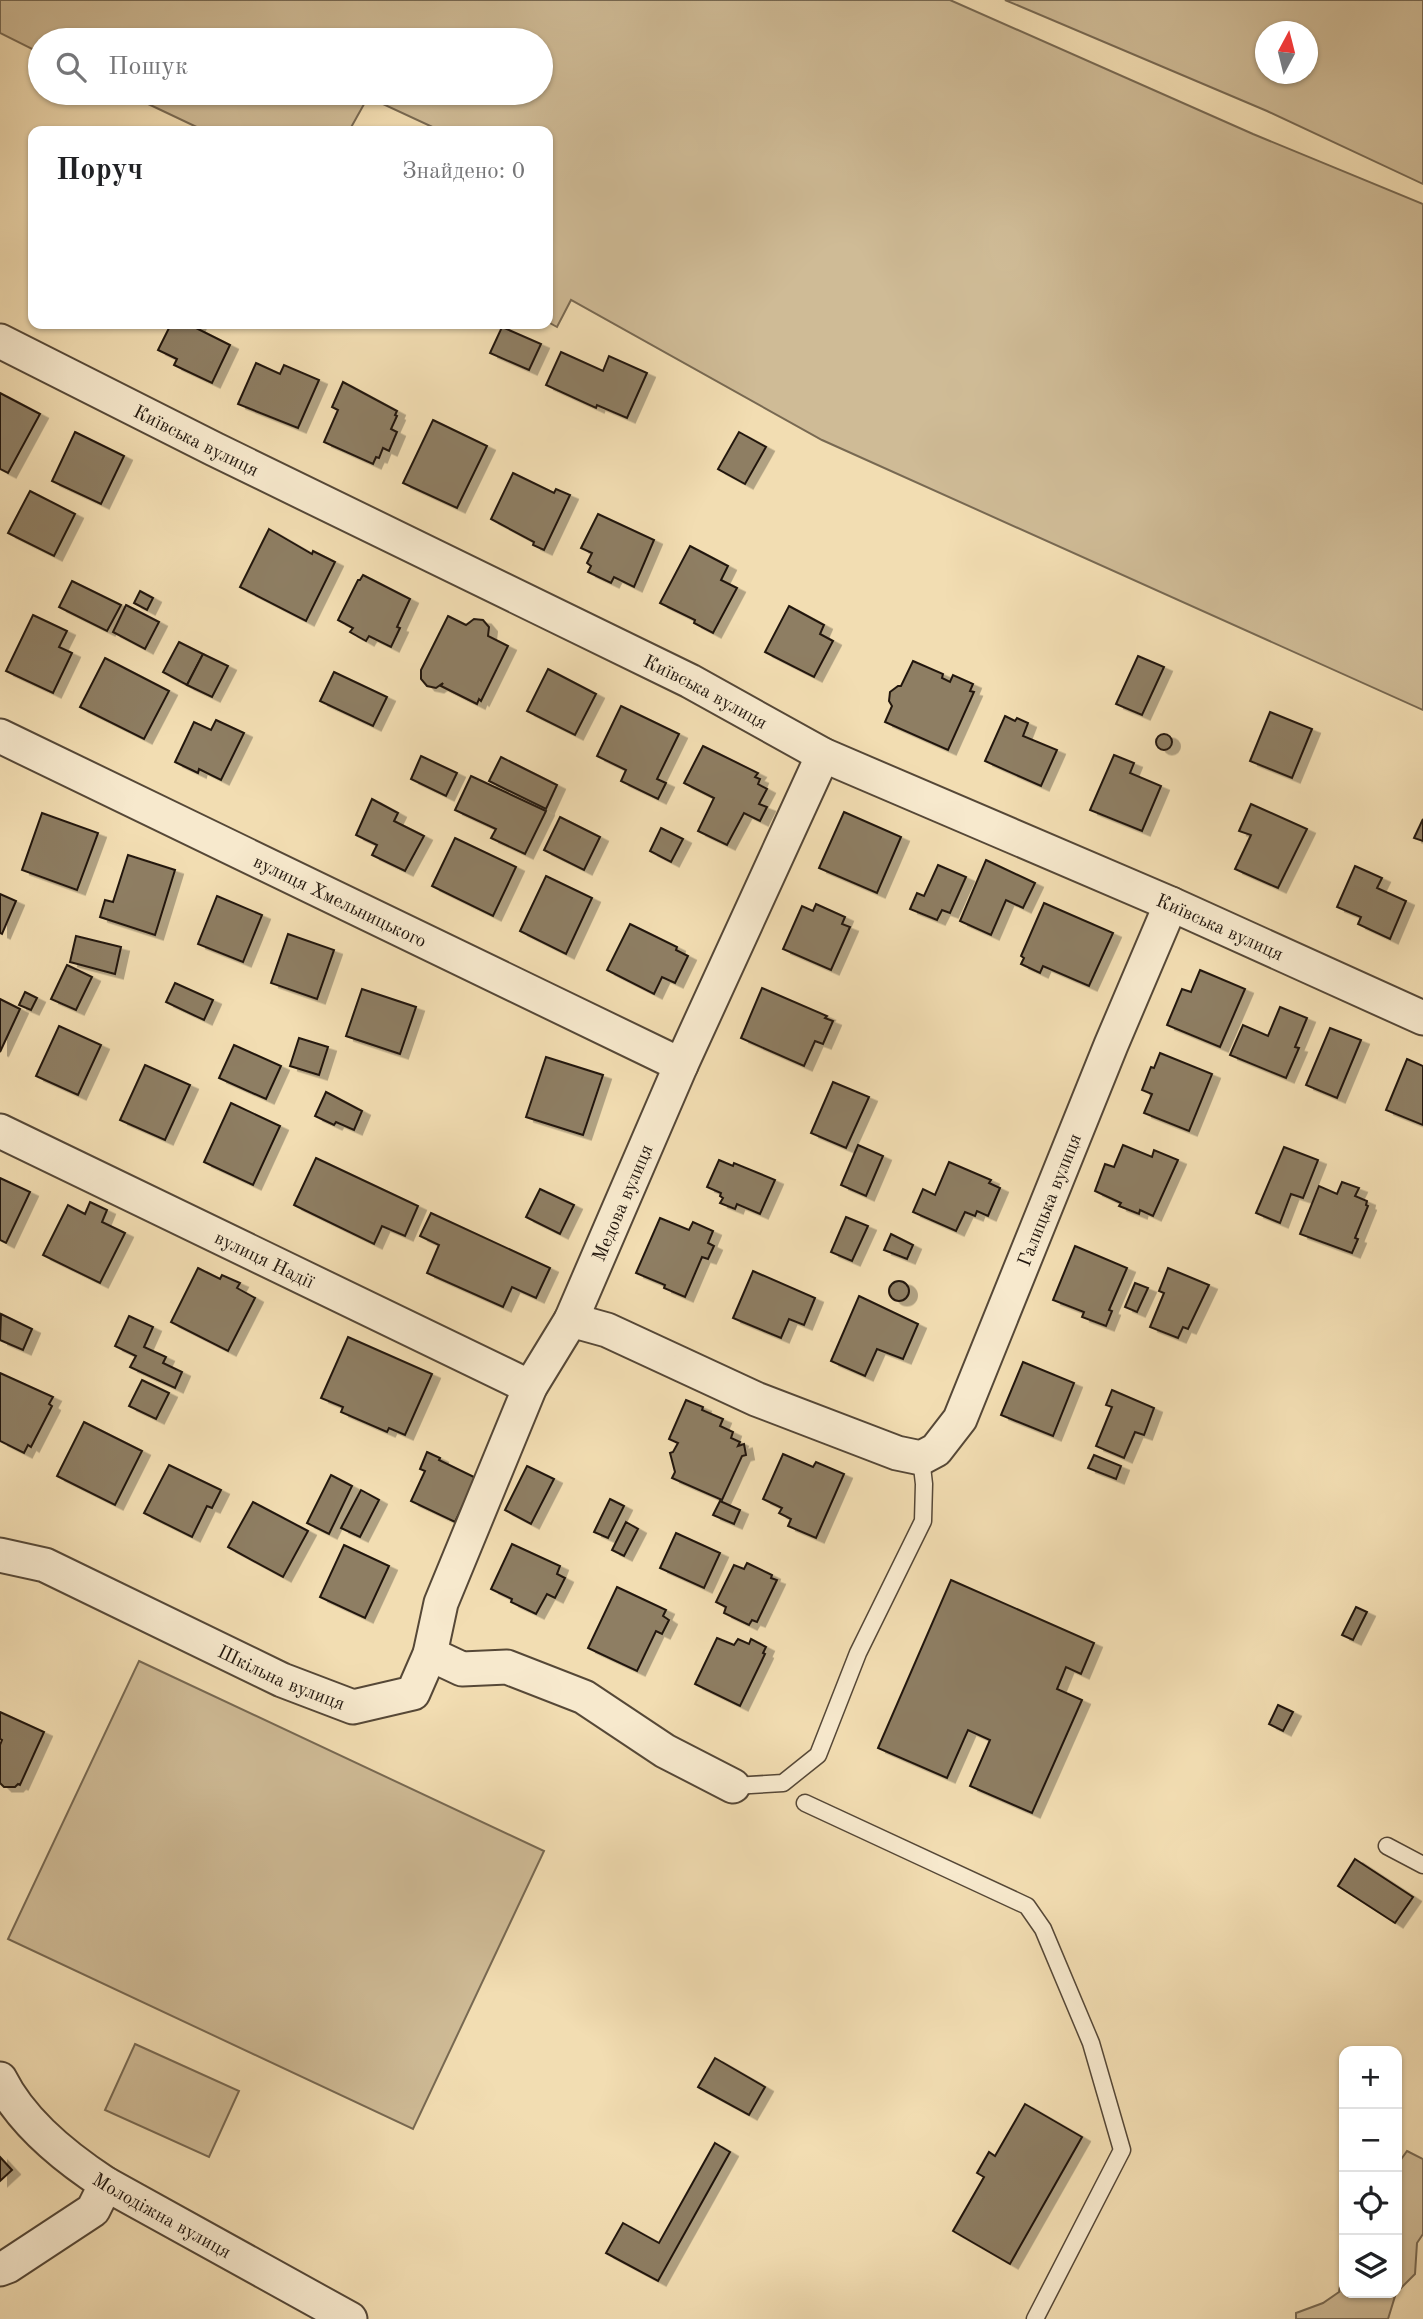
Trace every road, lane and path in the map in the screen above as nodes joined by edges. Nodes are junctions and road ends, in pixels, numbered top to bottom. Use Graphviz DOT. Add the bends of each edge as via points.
graph roads {
  1 [pos="0,341"];
  2 [pos="0,736"];
  3 [pos="823,755"];
  4 [pos="1171,904"];
  5 [pos="1423,1018"];
  6 [pos="681,1065"];
  7 [pos="0,1131"];
  8 [pos="571,1320"];
  9 [pos="530,1387"];
  10 [pos="909,1456"];
  11 [pos="0,1555"];
  12 [pos="430,1654"];
  13 [pos="733,1786"];
  14 [pos="805,1803"];
  15 [pos="1387,1846"];
  16 [pos="1423,1865"];
  17 [pos="0,2080"];
  18 [pos="106,2184"];
  19 [pos="0,2269"];
  20 [pos="350,2319"];
  21 [pos="1035,2319"];
  1 -- 3 [label="street, Київська вулиця" via="691,681"];
  2 -- 6 [label="street, вулиця Хмельницького"];
  3 -- 4 [label="street, Київська вулиця"];
  3 -- 6 [label="street, Медова вулиця"];
  4 -- 5 [label="street, Київська вулиця"];
  4 -- 10 [label="street, Галицька вулиця" via="960,1419 936,1450"];
  6 -- 8 [label="street, Медова вулиця"];
  7 -- 9 [label="street, вулиця Надії"];
  8 -- 9 [label="street, Медова вулиця"];
  8 -- 10 [label="street" via="607,1329 756,1399"];
  9 -- 12 [label="street, Медова вулиця" via="441,1603"];
  10 -- 13 [label="lane" via="923,1484 923,1521 858,1653 817,1755 783,1783"];
  11 -- 12 [label="street, Шкільна вулиця" via="45,1565 282,1680 353,1707 413,1693"];
  12 -- 13 [label="street" via="462,1669 507,1667 584,1697 665,1751"];
  14 -- 21 [label="lane" via="1027,1906 1042,1929 1091,2043 1122,2150"];
  15 -- 16 [label="lane"];
  17 -- 18 [label="street, Молодіжна вулиця" via="31,2122 71,2161"];
  18 -- 19 [label="street" via="93,2210"];
  18 -- 20 [label="street, Молодіжна вулиця"];
}
